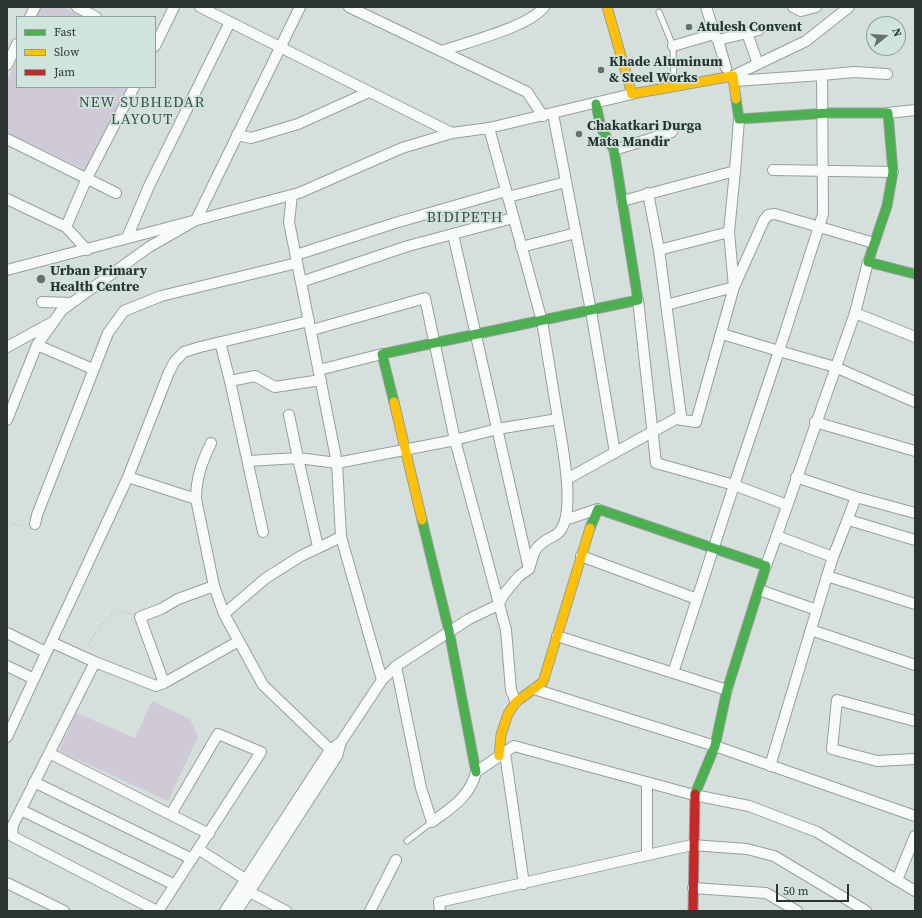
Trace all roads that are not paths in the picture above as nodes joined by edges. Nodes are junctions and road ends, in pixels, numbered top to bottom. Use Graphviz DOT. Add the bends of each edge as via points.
graph roads {
  1 [pos="35,7"];
  2 [pos="76,7"];
  3 [pos="174,7"];
  4 [pos="200,7"];
  5 [pos="300,7"];
  6 [pos="349,7"];
  7 [pos="544,7"];
  8 [pos="607,7"];
  9 [pos="706,7"];
  10 [pos="792,7"];
  11 [pos="816,7"];
  12 [pos="849,7"];
  13 [pos="659,12"];
  14 [pos="30,16"];
  15 [pos="94,16"];
  16 [pos="230,22"];
  17 [pos="760,30"];
  18 [pos="747,33"];
  19 [pos="716,37"];
  20 [pos="156,44"];
  21 [pos="16,46"];
  22 [pos="673,46"];
  23 [pos="280,47"];
  24 [pos="442,51"];
  25 [pos="758,64"];
  26 [pos="7,65"];
  27 [pos="726,68"];
  28 [pos="886,74"];
  29 [pos="822,75"];
  30 [pos="734,79"];
  31 [pos="674,87"];
  32 [pos="133,88"];
  33 [pos="370,92"];
  34 [pos="632,94"];
  35 [pos="596,104"];
  36 [pos="915,110"];
  37 [pos="888,113"];
  38 [pos="553,114"];
  39 [pos="823,114"];
  40 [pos="543,116"];
  41 [pos="739,119"];
  42 [pos="489,128"];
  43 [pos="672,132"];
  44 [pos="452,134"];
  45 [pos="237,135"];
  46 [pos="7,139"];
  47 [pos="614,150"];
  48 [pos="773,170"];
  49 [pos="735,171"];
  50 [pos="823,171"];
  51 [pos="893,172"];
  52 [pos="87,178"];
  53 [pos="566,182"];
  54 [pos="116,193"];
  55 [pos="648,193"];
  56 [pos="507,194"];
  57 [pos="292,195"];
  58 [pos="7,199"];
  59 [pos="622,201"];
  60 [pos="513,218"];
  61 [pos="196,220"];
  62 [pos="66,226"];
  63 [pos="819,226"];
  64 [pos="729,232"];
  65 [pos="576,233"];
  66 [pos="453,234"];
  67 [pos="127,238"];
  68 [pos="874,243"];
  69 [pos="521,247"];
  70 [pos="87,250"];
  71 [pos="659,250"];
  72 [pos="297,259"];
  73 [pos="868,262"];
  74 [pos="9,269"];
  75 [pos="915,274"];
  76 [pos="302,282"];
  77 [pos="734,287"];
  78 [pos="638,300"];
  79 [pos="42,302"];
  80 [pos="71,304"];
  81 [pos="666,305"];
  82 [pos="591,311"];
  83 [pos="855,313"];
  84 [pos="542,321"];
  85 [pos="53,322"];
  86 [pos="310,326"];
  87 [pos="476,331"];
  88 [pos="722,334"];
  89 [pos="915,337"];
  90 [pos="434,340"];
  91 [pos="220,342"];
  92 [pos="37,345"];
  93 [pos="7,347"];
  94 [pos="779,351"];
  95 [pos="382,354"];
  96 [pos="835,367"];
  97 [pos="93,369"];
  98 [pos="320,375"];
  99 [pos="230,381"];
  100 [pos="915,402"];
  101 [pos="289,415"];
  102 [pos="558,419"];
  103 [pos="676,419"];
  104 [pos="7,420"];
  105 [pos="816,422"];
  106 [pos="497,429"];
  107 [pos="653,432"];
  108 [pos="455,440"];
  109 [pos="211,443"];
  110 [pos="405,449"];
  111 [pos="915,452"];
  112 [pos="615,453"];
  113 [pos="298,458"];
  114 [pos="248,461"];
  115 [pos="337,463"];
  116 [pos="128,477"];
  117 [pos="796,478"];
  118 [pos="567,479"];
  119 [pos="734,485"];
  120 [pos="856,497"];
  121 [pos="196,499"];
  122 [pos="787,505"];
  123 [pos="598,509"];
  124 [pos="915,513"];
  125 [pos="565,520"];
  126 [pos="847,522"];
  127 [pos="35,524"];
  128 [pos="263,532"];
  129 [pos="777,536"];
  130 [pos="341,537"];
  131 [pos="915,540"];
  132 [pos="318,547"];
  133 [pos="714,548"];
  134 [pos="581,556"];
  135 [pos="833,557"];
  136 [pos="766,566"];
  137 [pos="529,569"];
  138 [pos="827,576"];
  139 [pos="214,586"];
  140 [pos="759,590"];
  141 [pos="697,599"];
  142 [pos="915,604"];
  143 [pos="498,605"];
  144 [pos="817,610"];
  145 [pos="224,614"];
  146 [pos="811,630"];
  147 [pos="449,631"];
  148 [pos="7,633"];
  149 [pos="557,636"];
  150 [pos="239,641"];
  151 [pos="51,642"];
  152 [pos="46,652"];
  153 [pos="95,662"];
  154 [pos="915,665"];
  155 [pos="7,666"];
  156 [pos="396,666"];
  157 [pos="673,673"];
  158 [pos="34,679"];
  159 [pos="382,680"];
  160 [pos="164,683"];
  161 [pos="534,689"];
  162 [pos="727,690"];
  163 [pos="516,702"];
  164 [pos="915,721"];
  165 [pos="7,737"];
  166 [pos="716,746"];
  167 [pos="49,753"];
  168 [pos="334,753"];
  169 [pos="502,754"];
  170 [pos="915,759"];
  171 [pos="770,766"];
  172 [pos="476,772"];
  173 [pos="34,782"];
  174 [pos="647,782"];
  175 [pos="694,795"];
  176 [pos="21,810"];
  177 [pos="171,814"];
  178 [pos="915,816"];
  179 [pos="432,822"];
  180 [pos="209,834"];
  181 [pos="915,836"];
  182 [pos="407,841"];
  183 [pos="692,845"];
  184 [pos="198,850"];
  185 [pos="647,855"];
  186 [pos="192,859"];
  187 [pos="396,860"];
  188 [pos="897,880"];
  189 [pos="7,883"];
  190 [pos="524,884"];
  191 [pos="175,885"];
  192 [pos="245,886"];
  193 [pos="692,888"];
  194 [pos="915,891"];
  195 [pos="64,911"];
  196 [pos="158,911"];
  197 [pos="225,911"];
  198 [pos="237,911"];
  199 [pos="286,911"];
  200 [pos="370,911"];
  201 [pos="440,911"];
  202 [pos="693,911"];
  203 [pos="797,911"];
  204 [pos="866,911"];
  1 -- 14 [label="street"];
  2 -- 15 [label="street"];
  3 -- 20 [label="street"];
  4 -- 16 [label="street"];
  5 -- 23 [label="street"];
  6 -- 24 [label="street"];
  7 -- 24 [label="street" via="520,24"];
  8 -- 34 [label="street"];
  9 -- 19 [label="street"];
  10 -- 11 [label="street" via="801,11"];
  12 -- 25 [label="street" via="806,41"];
  13 -- 22 [label="lane"];
  16 -- 23 [label="street"];
  16 -- 67 [label="street" via="149,186"];
  17 -- 18 [label="street"];
  18 -- 19 [label="street"];
  18 -- 25 [label="street"];
  19 -- 22 [label="street"];
  19 -- 27 [label="street"];
  21 -- 26 [label="street"];
  22 -- 31 [label="lane"];
  23 -- 33 [label="street"];
  23 -- 45 [label="street"];
  24 -- 40 [label="street" via="527,92"];
  25 -- 30 [label="street"];
  28 -- 29 [label="street" via="854,72"];
  29 -- 30 [label="street"];
  29 -- 39 [label="street"];
  30 -- 31 [label="street"];
  30 -- 41 [label="street"];
  31 -- 34 [label="street"];
  32 -- 52 [label="street"];
  33 -- 44 [label="street"];
  33 -- 45 [label="street" via="298,124 251,138"];
  34 -- 35 [label="street"];
  35 -- 38 [label="street"];
  35 -- 47 [label="street" via="600,128"];
  36 -- 37 [label="street"];
  37 -- 39 [label="street"];
  37 -- 51 [label="street"];
  38 -- 40 [label="street"];
  38 -- 53 [label="street"];
  39 -- 41 [label="street"];
  39 -- 50 [label="street"];
  40 -- 42 [label="street"];
  41 -- 49 [label="street"];
  42 -- 44 [label="street"];
  42 -- 56 [label="street"];
  43 -- 47 [label="street"];
  44 -- 57 [label="street" via="402,148"];
  45 -- 61 [label="street"];
  46 -- 52 [label="street"];
  47 -- 59 [label="street"];
  48 -- 50 [label="street"];
  49 -- 55 [label="street"];
  49 -- 64 [label="street"];
  50 -- 51 [label="street"];
  50 -- 63 [label="street" via="823,214"];
  51 -- 68 [label="street" via="887,206"];
  52 -- 54 [label="street"];
  52 -- 62 [label="street"];
  53 -- 56 [label="street"];
  53 -- 65 [label="street"];
  55 -- 59 [label="street"];
  55 -- 71 [label="street"];
  56 -- 60 [label="street"];
  56 -- 72 [label="street" via="395,223"];
  57 -- 61 [label="street"];
  57 -- 72 [label="street" via="289,222"];
  58 -- 62 [label="street"];
  59 -- 78 [label="street"];
  60 -- 66 [label="street"];
  60 -- 69 [label="street"];
  61 -- 67 [label="street"];
  61 -- 80 [label="street" via="149,247"];
  62 -- 70 [label="street"];
  63 -- 68 [label="street"];
  63 -- 77 [label="street" via="775,214 768,216"];
  63 -- 94 [label="street"];
  64 -- 71 [label="street"];
  64 -- 77 [label="street"];
  65 -- 69 [label="street"];
  65 -- 82 [label="street"];
  66 -- 76 [label="street" via="408,246"];
  66 -- 87 [label="street"];
  67 -- 70 [label="street"];
  68 -- 73 [label="street"];
  69 -- 84 [label="street"];
  70 -- 74 [label="street"];
  71 -- 81 [label="street"];
  72 -- 76 [label="street"];
  72 -- 97 [label="street" via="161,296 124,311 108,332"];
  73 -- 75 [label="street"];
  73 -- 83 [label="street"];
  76 -- 86 [label="street"];
  77 -- 81 [label="street"];
  77 -- 88 [label="street"];
  78 -- 82 [label="street"];
  78 -- 107 [label="street"];
  79 -- 80 [label="street"];
  80 -- 85 [label="street" via="62,310"];
  81 -- 103 [label="street" via="681,416"];
  82 -- 84 [label="street"];
  82 -- 112 [label="street"];
  83 -- 89 [label="street"];
  83 -- 96 [label="street"];
  84 -- 87 [label="street"];
  84 -- 102 [label="street"];
  85 -- 92 [label="street"];
  85 -- 93 [label="street"];
  86 -- 90 [label="street" via="425,298"];
  86 -- 91 [label="street"];
  86 -- 98 [label="street"];
  87 -- 90 [label="street"];
  87 -- 106 [label="street"];
  88 -- 94 [label="street"];
  88 -- 103 [label="street" via="696,422"];
  90 -- 95 [label="street"];
  90 -- 108 [label="street"];
  91 -- 99 [label="street"];
  91 -- 116 [label="street" via="184,352 175,361"];
  92 -- 97 [label="street"];
  92 -- 104 [label="street"];
  94 -- 96 [label="street"];
  94 -- 119 [label="street"];
  95 -- 98 [label="street"];
  95 -- 110 [label="street"];
  96 -- 100 [label="street"];
  96 -- 105 [label="street"];
  97 -- 127 [label="street"];
  98 -- 99 [label="street" via="275,387 255,376"];
  98 -- 115 [label="street"];
  99 -- 114 [label="street"];
  101 -- 113 [label="street"];
  102 -- 106 [label="street"];
  102 -- 118 [label="street"];
  103 -- 107 [label="street"];
  105 -- 111 [label="street"];
  105 -- 117 [label="street"];
  106 -- 108 [label="street"];
  106 -- 137 [label="street"];
  107 -- 112 [label="street"];
  107 -- 119 [label="street" via="656,463"];
  108 -- 110 [label="street"];
  108 -- 143 [label="street"];
  109 -- 121 [label="street" via="201,463"];
  110 -- 115 [label="street"];
  110 -- 147 [label="street"];
  112 -- 118 [label="street"];
  113 -- 114 [label="street"];
  113 -- 115 [label="street"];
  113 -- 132 [label="street"];
  114 -- 128 [label="street"];
  115 -- 130 [label="street"];
  116 -- 121 [label="street"];
  116 -- 151 [label="street"];
  117 -- 120 [label="street"];
  117 -- 122 [label="street"];
  118 -- 125 [label="street"];
  119 -- 122 [label="street"];
  119 -- 133 [label="street"];
  120 -- 124 [label="street"];
  120 -- 126 [label="street"];
  121 -- 139 [label="street"];
  122 -- 129 [label="street"];
  123 -- 125 [label="street"];
  123 -- 133 [label="street"];
  123 -- 134 [label="street"];
  125 -- 137 [label="street" via="560,532 536,549 531,557"];
  126 -- 131 [label="street" via="852,521"];
  126 -- 135 [label="street"];
  129 -- 135 [label="street"];
  129 -- 136 [label="street"];
  130 -- 132 [label="street"];
  130 -- 159 [label="street"];
  132 -- 145 [label="street" via="266,578"];
  133 -- 136 [label="street"];
  133 -- 141 [label="street"];
  134 -- 141 [label="street"];
  134 -- 149 [label="street"];
  135 -- 138 [label="street"];
  136 -- 140 [label="street"];
  137 -- 143 [label="street" via="504,594"];
  138 -- 142 [label="street"];
  138 -- 144 [label="street"];
  139 -- 145 [label="street"];
  139 -- 160 [label="street" via="140,617"];
  140 -- 144 [label="street"];
  140 -- 162 [label="street"];
  141 -- 157 [label="street"];
  143 -- 147 [label="street"];
  143 -- 163 [label="street" via="506,630 512,690"];
  144 -- 146 [label="street"];
  145 -- 150 [label="street"];
  146 -- 154 [label="street"];
  146 -- 171 [label="street"];
  147 -- 156 [label="street"];
  147 -- 172 [label="street"];
  148 -- 152 [label="street"];
  149 -- 157 [label="street"];
  149 -- 161 [label="street" via="543,682"];
  150 -- 160 [label="street"];
  150 -- 168 [label="street" via="263,685"];
  151 -- 152 [label="street"];
  151 -- 153 [label="street"];
  152 -- 158 [label="street"];
  153 -- 160 [label="street" via="156,686"];
  153 -- 167 [label="street"];
  155 -- 158 [label="street"];
  156 -- 159 [label="street"];
  156 -- 179 [label="street" via="421,788"];
  157 -- 162 [label="street"];
  158 -- 165 [label="street"];
  159 -- 168 [label="street"];
  161 -- 163 [label="street"];
  161 -- 166 [label="street"];
  162 -- 166 [label="street"];
  163 -- 169 [label="street" via="504,722"];
  164 -- 170 [label="street" via="837,700 832,749 876,761"];
  166 -- 171 [label="street"];
  166 -- 175 [label="street"];
  167 -- 173 [label="street"];
  167 -- 177 [label="street"];
  168 -- 192 [label="street"];
  169 -- 172 [label="street"];
  169 -- 174 [label="street" via="514,746"];
  169 -- 190 [label="street"];
  171 -- 178 [label="street"];
  172 -- 179 [label="street" via="473,783 462,800"];
  173 -- 176 [label="street"];
  173 -- 186 [label="street"];
  174 -- 175 [label="street"];
  174 -- 185 [label="street"];
  175 -- 183 [label="street"];
  175 -- 188 [label="street" via="749,806 817,832"];
  176 -- 191 [label="street"];
  176 -- 196 [label="street" via="12,836"];
  177 -- 180 [label="street"];
  177 -- 180 [label="street" via="218,734 261,752"];
  179 -- 182 [label="lane"];
  180 -- 184 [label="street"];
  181 -- 188 [label="street"];
  183 -- 185 [label="street"];
  183 -- 193 [label="street"];
  183 -- 204 [label="street" via="747,849 774,856"];
  184 -- 186 [label="street"];
  184 -- 192 [label="street"];
  185 -- 190 [label="street"];
  186 -- 191 [label="street"];
  187 -- 200 [label="street"];
  188 -- 194 [label="street"];
  189 -- 195 [label="street"];
  190 -- 201 [label="street" via="439,902"];
  191 -- 196 [label="street"];
  192 -- 197 [label="street"];
  192 -- 198 [label="street"];
  192 -- 199 [label="street"];
  193 -- 202 [label="street"];
  193 -- 203 [label="street" via="766,893"];
}
